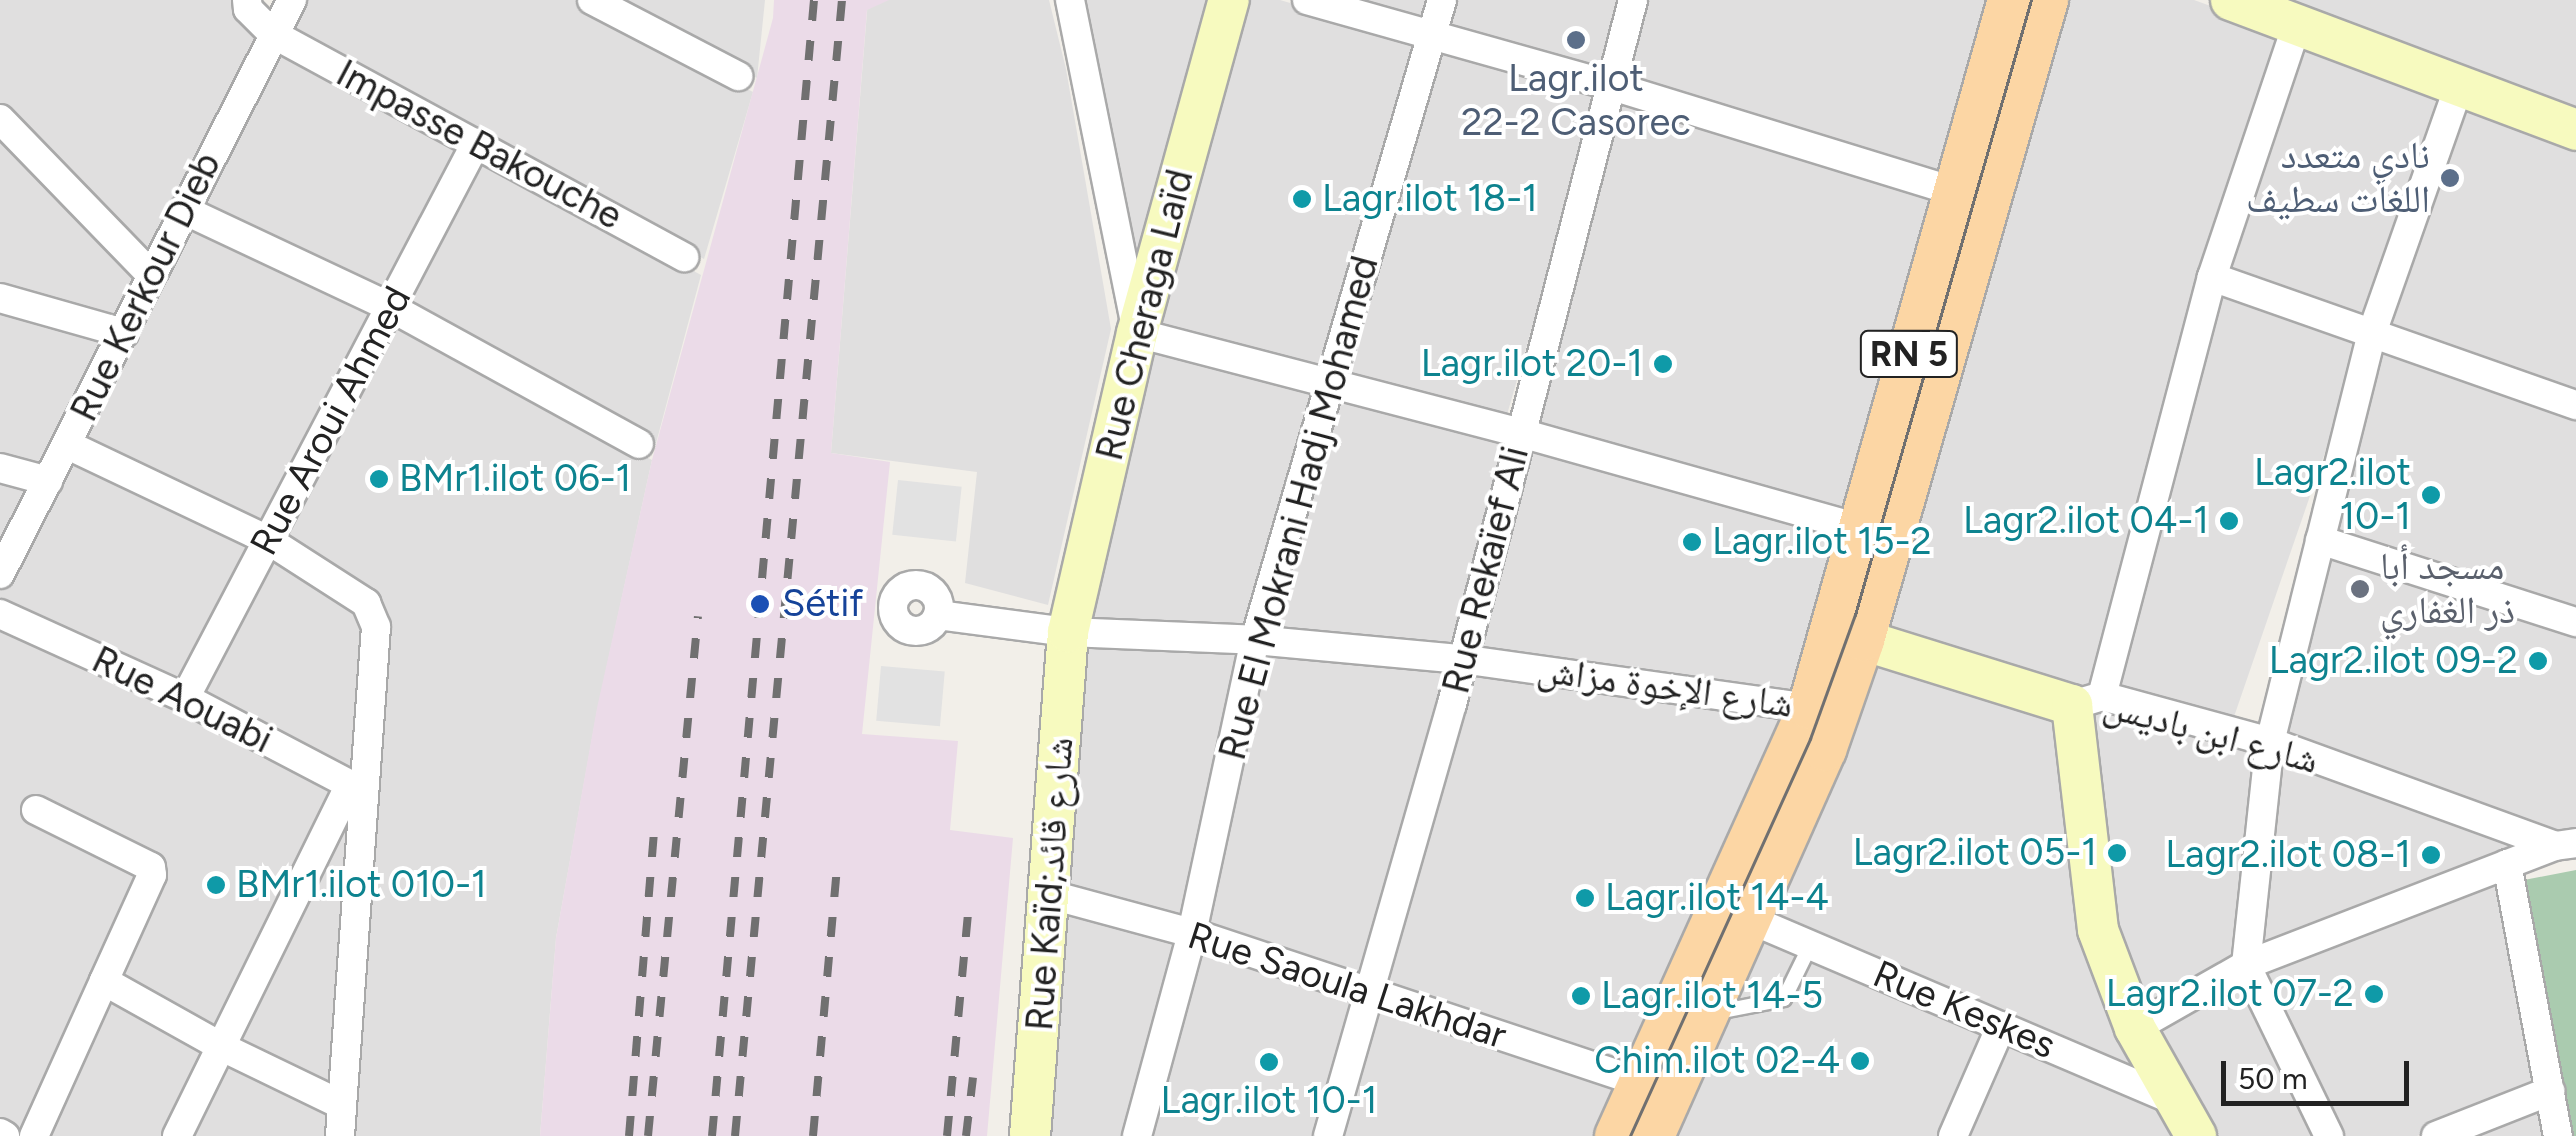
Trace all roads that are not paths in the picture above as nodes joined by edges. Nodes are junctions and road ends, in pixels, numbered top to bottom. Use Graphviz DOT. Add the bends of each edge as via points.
graph roads {
  1 [pos="247,0"];
  2 [pos="292,0"];
  3 [pos="592,0"];
  4 [pos="1070,0"];
  5 [pos="1229,0"];
  6 [pos="1307,0"];
  7 [pos="1442,0"];
  8 [pos="1634,0"];
  9 [pos="2009,0"];
  10 [pos="2047,0"];
  11 [pos="2231,0"];
  12 [pos="2297,24"];
  13 [pos="273,34"];
  14 [pos="1432,36"];
  15 [pos="738,76"];
  16 [pos="1609,85"];
  17 [pos="2459,86"];
  18 [pos="0,119"];
  19 [pos="2576,130"];
  20 [pos="476,144"];
  21 [pos="1956,192"];
  22 [pos="184,210"];
  23 [pos="684,256"];
  24 [pos="151,275"];
  25 [pos="2212,277"];
  26 [pos="0,298"];
  27 [pos="390,308"];
  28 [pos="124,333"];
  29 [pos="1137,333"];
  30 [pos="2372,334"];
  31 [pos="1330,384"];
  32 [pos="2576,405"];
  33 [pos="1522,433"];
  34 [pos="639,444"];
  35 [pos="68,446"];
  36 [pos="0,468"];
  37 [pos="48,481"];
  38 [pos="1858,528"];
  39 [pos="268,540"];
  40 [pos="2320,540"];
  41 [pos="0,574"];
  42 [pos="0,614"];
  43 [pos="938,616"];
  44 [pos="2576,622"];
  45 [pos="1068,632"];
  46 [pos="1255,640"];
  47 [pos="1863,640"];
  48 [pos="1462,659"];
  49 [pos="185,698"];
  50 [pos="2087,700"];
  51 [pos="1826,704"];
  52 [pos="2270,742"];
  53 [pos="356,788"];
  54 [pos="36,810"];
  55 [pos="2565,844"];
  56 [pos="2507,864"];
  57 [pos="1051,896"];
  58 [pos="1749,919"];
  59 [pos="1192,933"];
  60 [pos="1811,943"];
  61 [pos="2246,965"];
  62 [pos="104,981"];
  63 [pos="1368,994"];
  64 [pos="1708,1015"];
  65 [pos="2001,1026"];
  66 [pos="2135,1028"];
  67 [pos="222,1048"];
  68 [pos="1640,1082"];
  69 [pos="2550,1091"];
  70 [pos="342,1106"];
  71 [pos="2188,1120"];
  72 [pos="34,1136"];
  73 [pos="177,1136"];
  74 [pos="340,1136"];
  75 [pos="1030,1136"];
  76 [pos="1137,1136"];
  77 [pos="1328,1136"];
  78 [pos="1616,1136"];
  79 [pos="1653,1136"];
  80 [pos="1953,1136"];
  81 [pos="2329,1136"];
  82 [pos="2436,1136"];
  83 [pos="2558,1136"];
  1 -- 13 [label="street"];
  2 -- 13 [label="street, Rue Kerkour Dieb"];
  3 -- 15 [label="street"];
  4 -- 29 [label="street"];
  5 -- 29 [label="street, Rue Cheraga Laïd"];
  6 -- 14 [label="street"];
  7 -- 14 [label="street, Rue El Mokrani Hadj Mohamed"];
  8 -- 16 [label="street, Rue Rekaïef Ali"];
  9 -- 21 [label="main road, RN 5"];
  10 -- 47 [label="main road, RN 5"];
  11 -- 12 [label="street"];
  12 -- 17 [label="street"];
  12 -- 25 [label="street"];
  13 -- 20 [label="street, Impasse Bakouche"];
  13 -- 22 [label="street, Rue Kerkour Dieb"];
  14 -- 16 [label="street"];
  14 -- 31 [label="street, Rue El Mokrani Hadj Mohamed"];
  16 -- 21 [label="street"];
  16 -- 33 [label="street, Rue Rekaïef Ali"];
  17 -- 19 [label="street"];
  17 -- 30 [label="street"];
  18 -- 24 [label="street"];
  20 -- 23 [label="street, Impasse Bakouche"];
  20 -- 27 [label="street, Rue Aroui Ahmed"];
  21 -- 38 [label="main road, RN 5"];
  22 -- 24 [label="street, Rue Kerkour Dieb"];
  22 -- 27 [label="street"];
  24 -- 28 [label="street, Rue Kerkour Dieb"];
  25 -- 30 [label="street"];
  25 -- 50 [label="street"];
  26 -- 28 [label="street"];
  27 -- 34 [label="street"];
  27 -- 39 [label="street, Rue Aroui Ahmed"];
  28 -- 35 [label="street, Rue Kerkour Dieb"];
  29 -- 31 [label="street"];
  29 -- 45 [label="street, Rue Cheraga Laïd"];
  30 -- 32 [label="street"];
  30 -- 40 [label="street"];
  31 -- 33 [label="street"];
  31 -- 46 [label="street, Rue El Mokrani Hadj Mohamed"];
  33 -- 38 [label="street"];
  33 -- 48 [label="street, Rue Rekaïef Ali"];
  35 -- 37 [label="street, Rue Kerkour Dieb"];
  35 -- 39 [label="street"];
  36 -- 37 [label="street"];
  37 -- 41 [label="street, Rue Kerkour Dieb"];
  38 -- 51 [label="main road, RN 5"];
  39 -- 49 [label="street, Rue Aroui Ahmed"];
  39 -- 53 [label="street" via="366,604 376,627"];
  40 -- 44 [label="street"];
  40 -- 52 [label="street"];
  42 -- 49 [label="street, Rue Aouabi"];
  43 -- 45 [label="street, شارع الإخوة مزاش"];
  45 -- 46 [label="street, شارع الإخوة مزاش"];
  45 -- 57 [label="street, Rue Kaïd;شارع قائد"];
  46 -- 48 [label="street, شارع الإخوة مزاش"];
  46 -- 59 [label="street, Rue El Mokrani Hadj Mohamed"];
  47 -- 50 [label="street, شارع ابن باديس"];
  47 -- 51 [label="main road, RN 5"];
  48 -- 51 [label="street, شارع الإخوة مزاش"];
  48 -- 63 [label="street, Rue Rekaïef Ali"];
  49 -- 53 [label="street, Rue Aouabi"];
  50 -- 52 [label="street, شارع ابن باديس"];
  50 -- 66 [label="street" via="2098,930"];
  51 -- 58 [label="main road, RN 5" via="1825,750"];
  51 -- 68 [label="main road, RN 5"];
  52 -- 55 [label="street, شارع ابن باديس"];
  52 -- 61 [label="street"];
  53 -- 67 [label="street"];
  53 -- 70 [label="street"];
  54 -- 62 [label="street" via="152,867"];
  55 -- 56 [label="street"];
  56 -- 61 [label="street"];
  56 -- 69 [label="street"];
  57 -- 59 [label="street, Rue Saoula Lakhdar"];
  57 -- 75 [label="street, Rue Kaïd;شارع قائد"];
  58 -- 60 [label="street, Rue Keskes"];
  58 -- 64 [label="main road, RN 5"];
  59 -- 63 [label="street, Rue Saoula Lakhdar"];
  59 -- 76 [label="street, Rue El Mokrani Hadj Mohamed"];
  60 -- 64 [label="lane" via="1784,999"];
  60 -- 65 [label="street, Rue Keskes"];
  61 -- 66 [label="street"];
  61 -- 81 [label="street"];
  62 -- 67 [label="street"];
  62 -- 72 [label="street"];
  63 -- 68 [label="street, Rue Saoula Lakhdar"];
  63 -- 77 [label="street, Rue Rekaïef Ali"];
  64 -- 79 [label="main road, RN 5"];
  65 -- 71 [label="street, Rue Keskes"];
  65 -- 80 [label="street"];
  66 -- 71 [label="street"];
  67 -- 70 [label="street"];
  67 -- 73 [label="street"];
  68 -- 78 [label="main road, RN 5"];
  69 -- 82 [label="street"];
  69 -- 83 [label="street"];
  70 -- 74 [label="street"];
}
